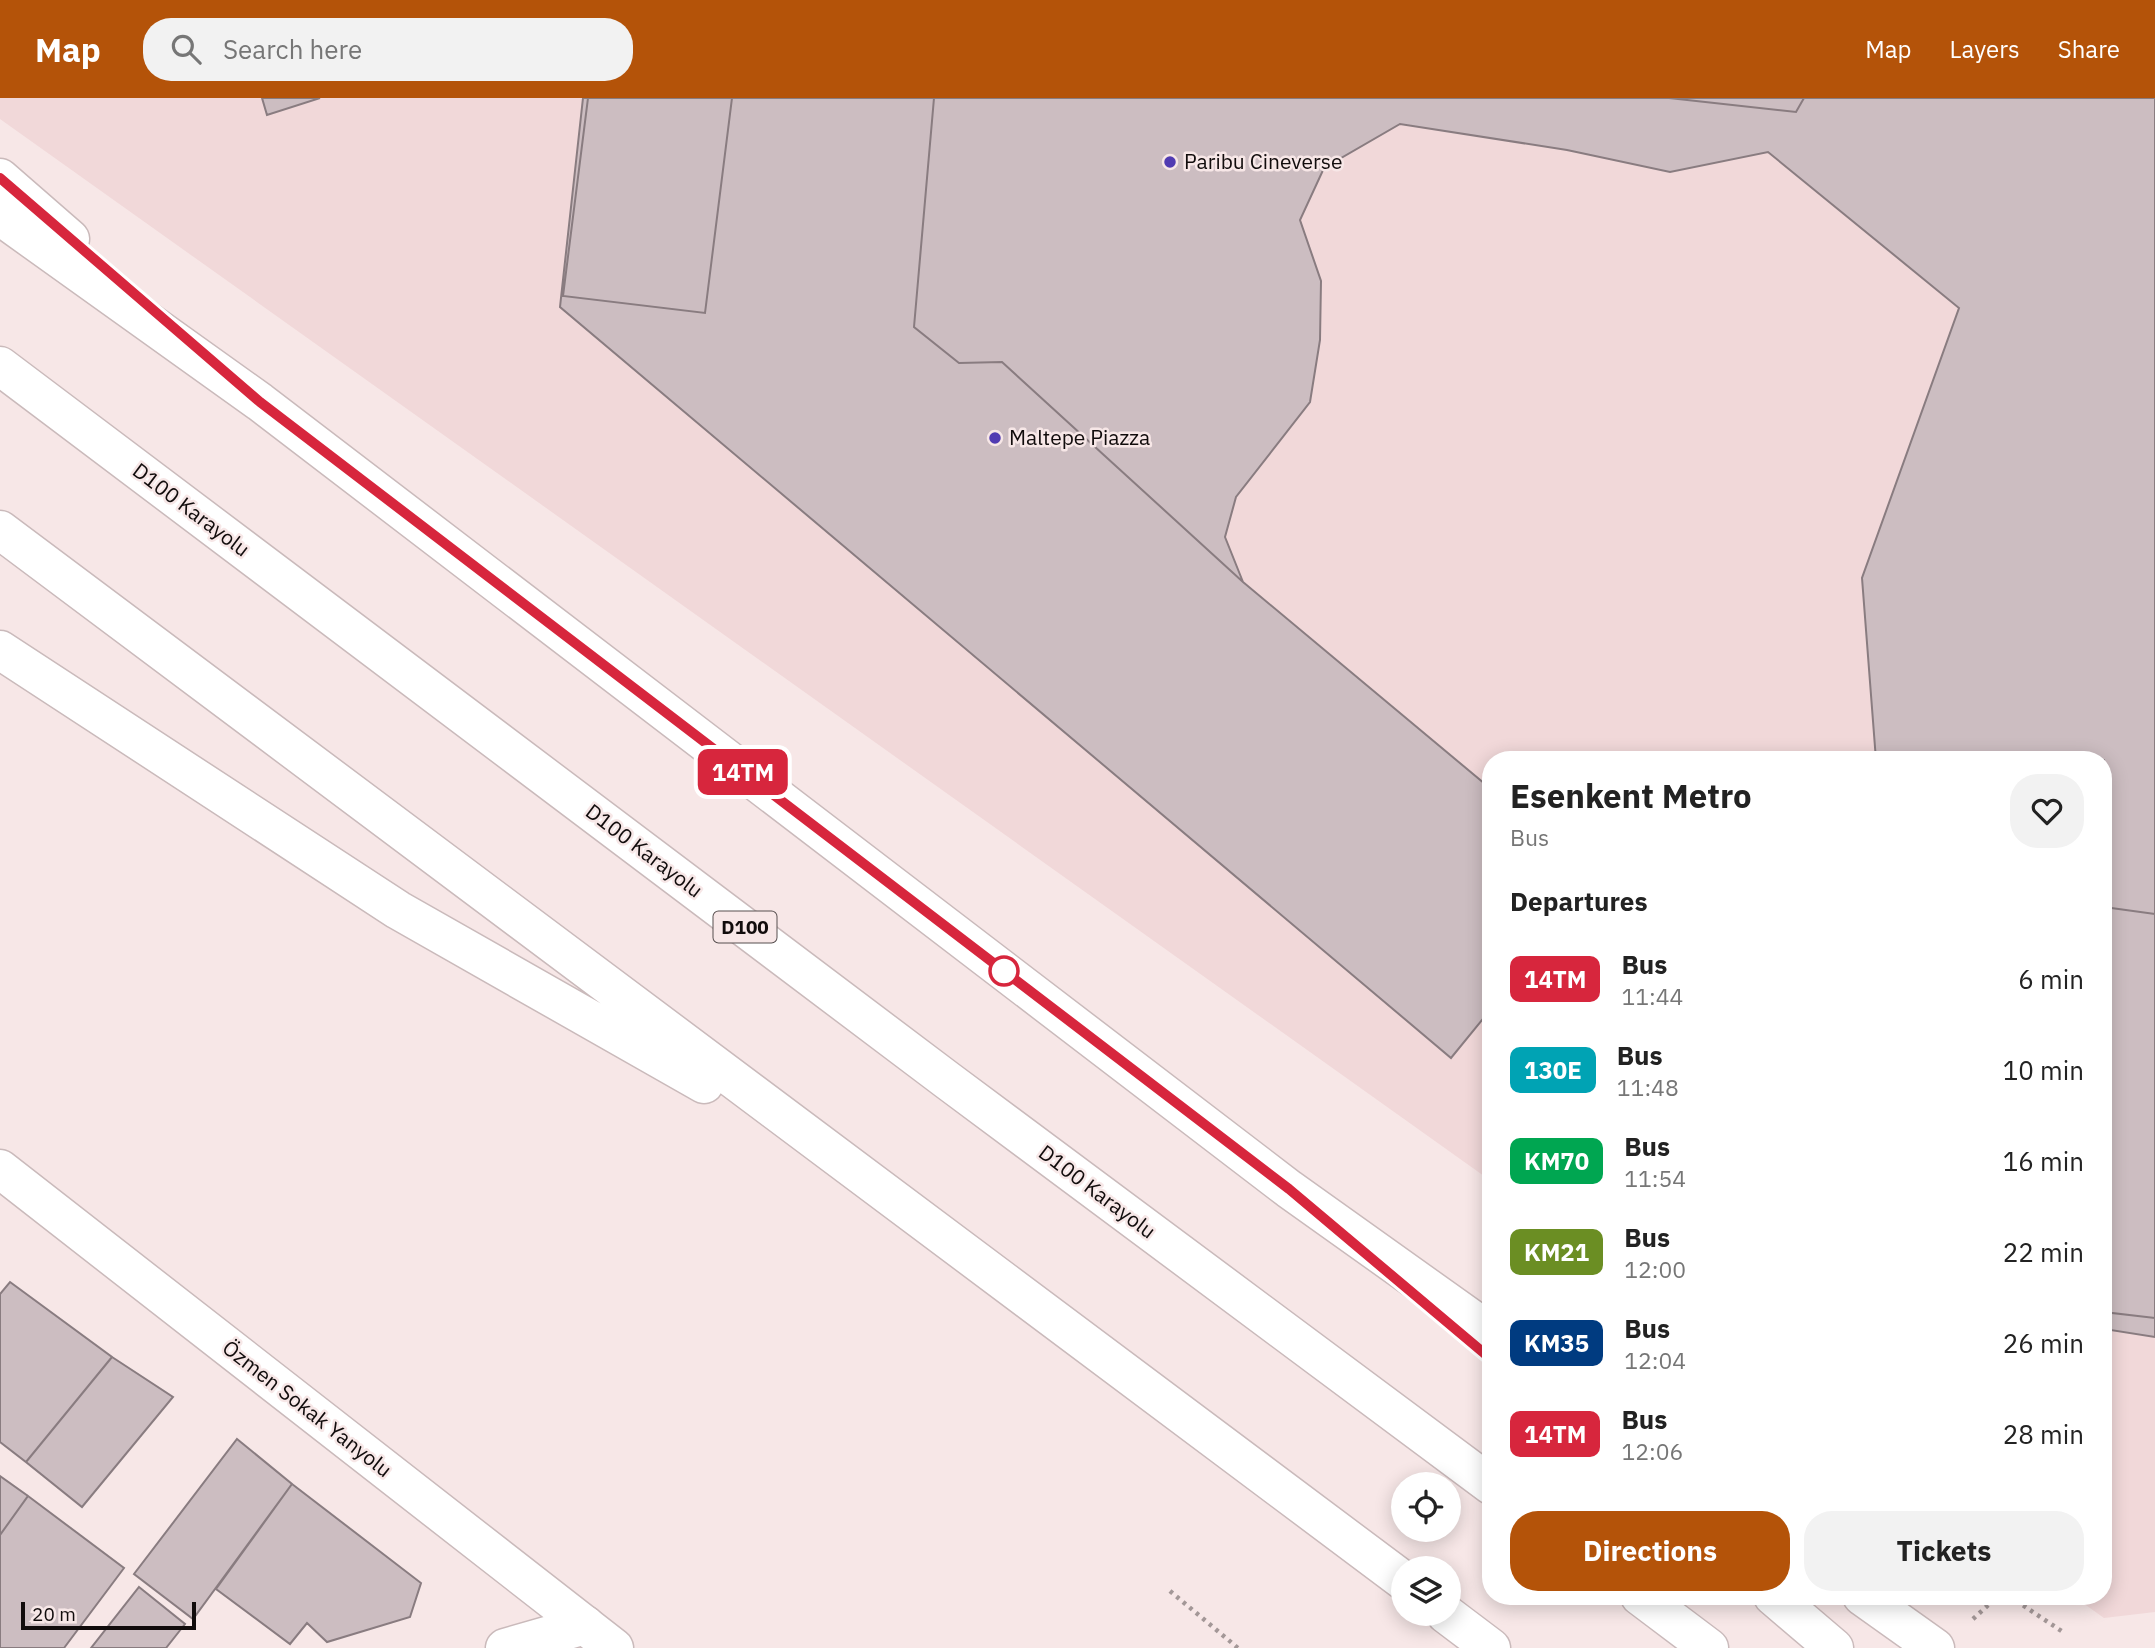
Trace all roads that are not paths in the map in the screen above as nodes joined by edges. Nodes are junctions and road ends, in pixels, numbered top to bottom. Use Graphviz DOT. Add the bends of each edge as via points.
graph roads {
  1 [pos="0,178"];
  2 [pos="0,216"];
  3 [pos="0,366"];
  4 [pos="260,402"];
  5 [pos="0,530"];
  6 [pos="0,650"];
  7 [pos="843,1162"];
  8 [pos="0,1170"];
  9 [pos="1289,1189"];
  10 [pos="1482,1327"];
  11 [pos="1482,1351"];
  12 [pos="1482,1478"];
  13 [pos="1391,1571"];
  14 [pos="1652,1605"];
  15 [pos="1784,1605"];
  16 [pos="1875,1605"];
  17 [pos="1461,1625"];
  18 [pos="600,1637"];
  19 [pos="505,1648"];
  20 [pos="1491,1648"];
  21 [pos="1709,1648"];
  22 [pos="1834,1648"];
  23 [pos="1935,1648"];
  1 -- 4 [label="main road"];
  2 -- 4 [label="main road"];
  3 -- 12 [label="main road, D100 Karayolu / D100"];
  4 -- 9 [label="main road"];
  5 -- 7 [label="main road"];
  6 -- 7 [label="main road" via="398,910"];
  7 -- 13 [label="main road"];
  8 -- 18 [label="main road, Özmen Sokak Yanyolu"];
  9 -- 10 [label="main road"];
  9 -- 11 [label="main road"];
  14 -- 21 [label="main road"];
  15 -- 22 [label="main road"];
  16 -- 23 [label="main road"];
  17 -- 20 [label="main road"];
  18 -- 19 [label="main road"];
}
